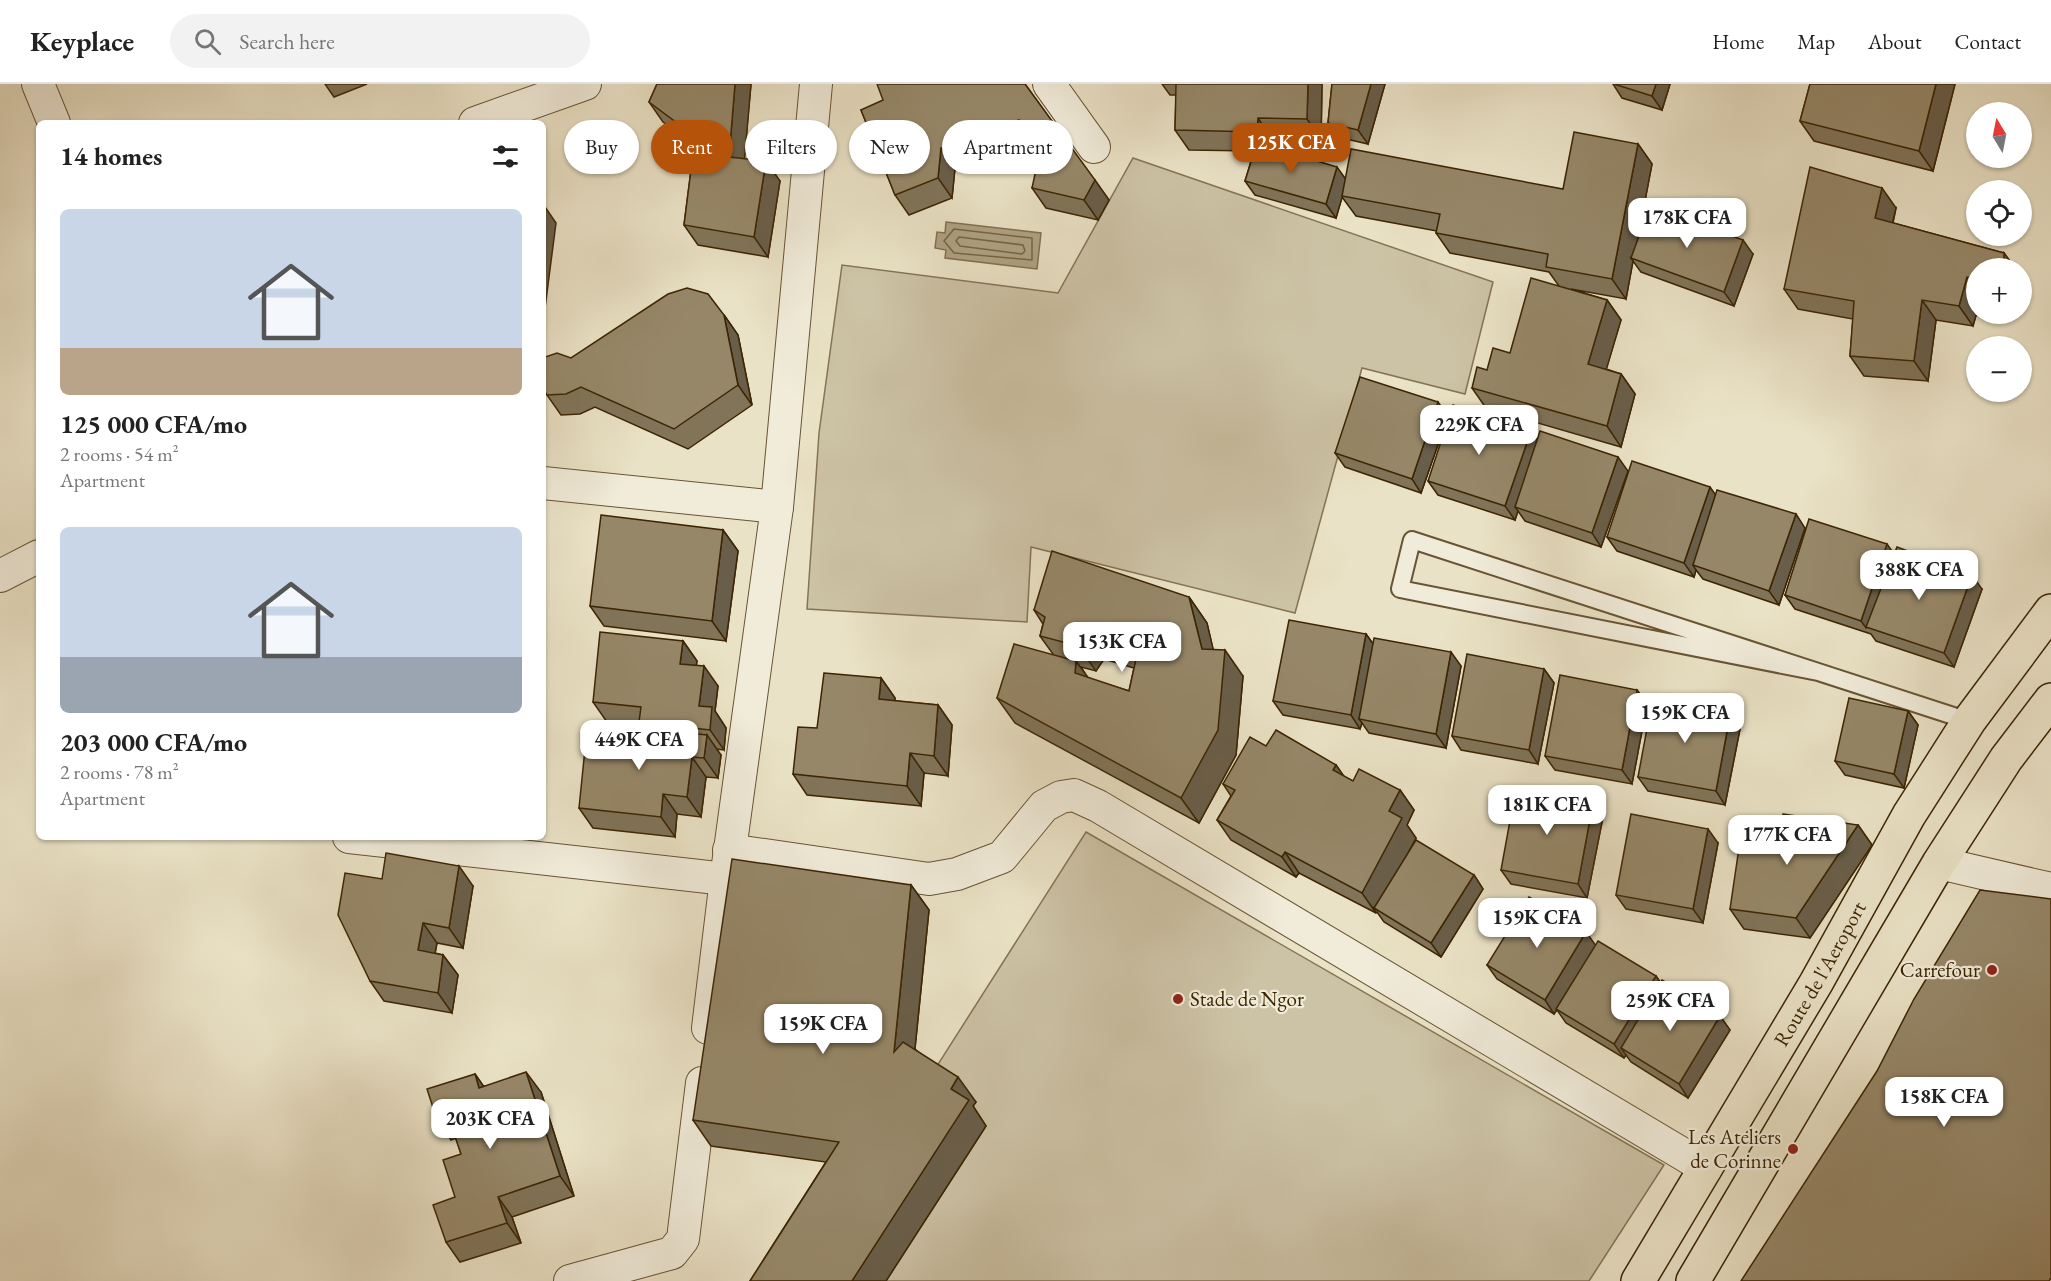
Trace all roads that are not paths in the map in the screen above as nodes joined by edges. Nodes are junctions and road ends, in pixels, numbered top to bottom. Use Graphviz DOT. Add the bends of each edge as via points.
graph roads {
  1 [pos="38,84"];
  2 [pos="585,84"];
  3 [pos="816,84"];
  4 [pos="1049,84"];
  5 [pos="53,120"];
  6 [pos="483,120"];
  7 [pos="1094,147"];
  8 [pos="546,483"];
  9 [pos="777,507"];
  10 [pos="36,558"];
  11 [pos="0,576"];
  12 [pos="2051,611"];
  13 [pos="1818,672"];
  14 [pos="2051,700"];
  15 [pos="1969,722"];
  16 [pos="391,840"];
  17 [pos="1939,862"];
  18 [pos="728,864"];
  19 [pos="2051,889"];
  20 [pos="1706,1168"];
  21 [pos="570,1281"];
  22 [pos="1638,1281"];
  23 [pos="1693,1281"];
  1 -- 5 [label="street"];
  2 -- 6 [label="street"];
  3 -- 9 [label="street"];
  4 -- 7 [label="street"];
  8 -- 9 [label="street"];
  9 -- 18 [label="street"];
  10 -- 11 [label="street"];
  12 -- 15 [label="highway, Route de l'Aeroport"];
  13 -- 13 [label="lane" via="1400,589 1412,540 1604,602"];
  13 -- 15 [label="lane"];
  14 -- 17 [label="highway" via="2006,759"];
  15 -- 20 [label="highway, Route de l'Aeroport" via="1909,815 1816,983"];
  16 -- 18 [label="street"];
  17 -- 19 [label="street"];
  17 -- 23 [label="highway"];
  18 -- 20 [label="street" via="929,879 957,874 1002,857 1044,806 1074,795"];
  18 -- 21 [label="street" via="682,1239 672,1253"];
  20 -- 22 [label="highway, Route de l'Aeroport"];
}
